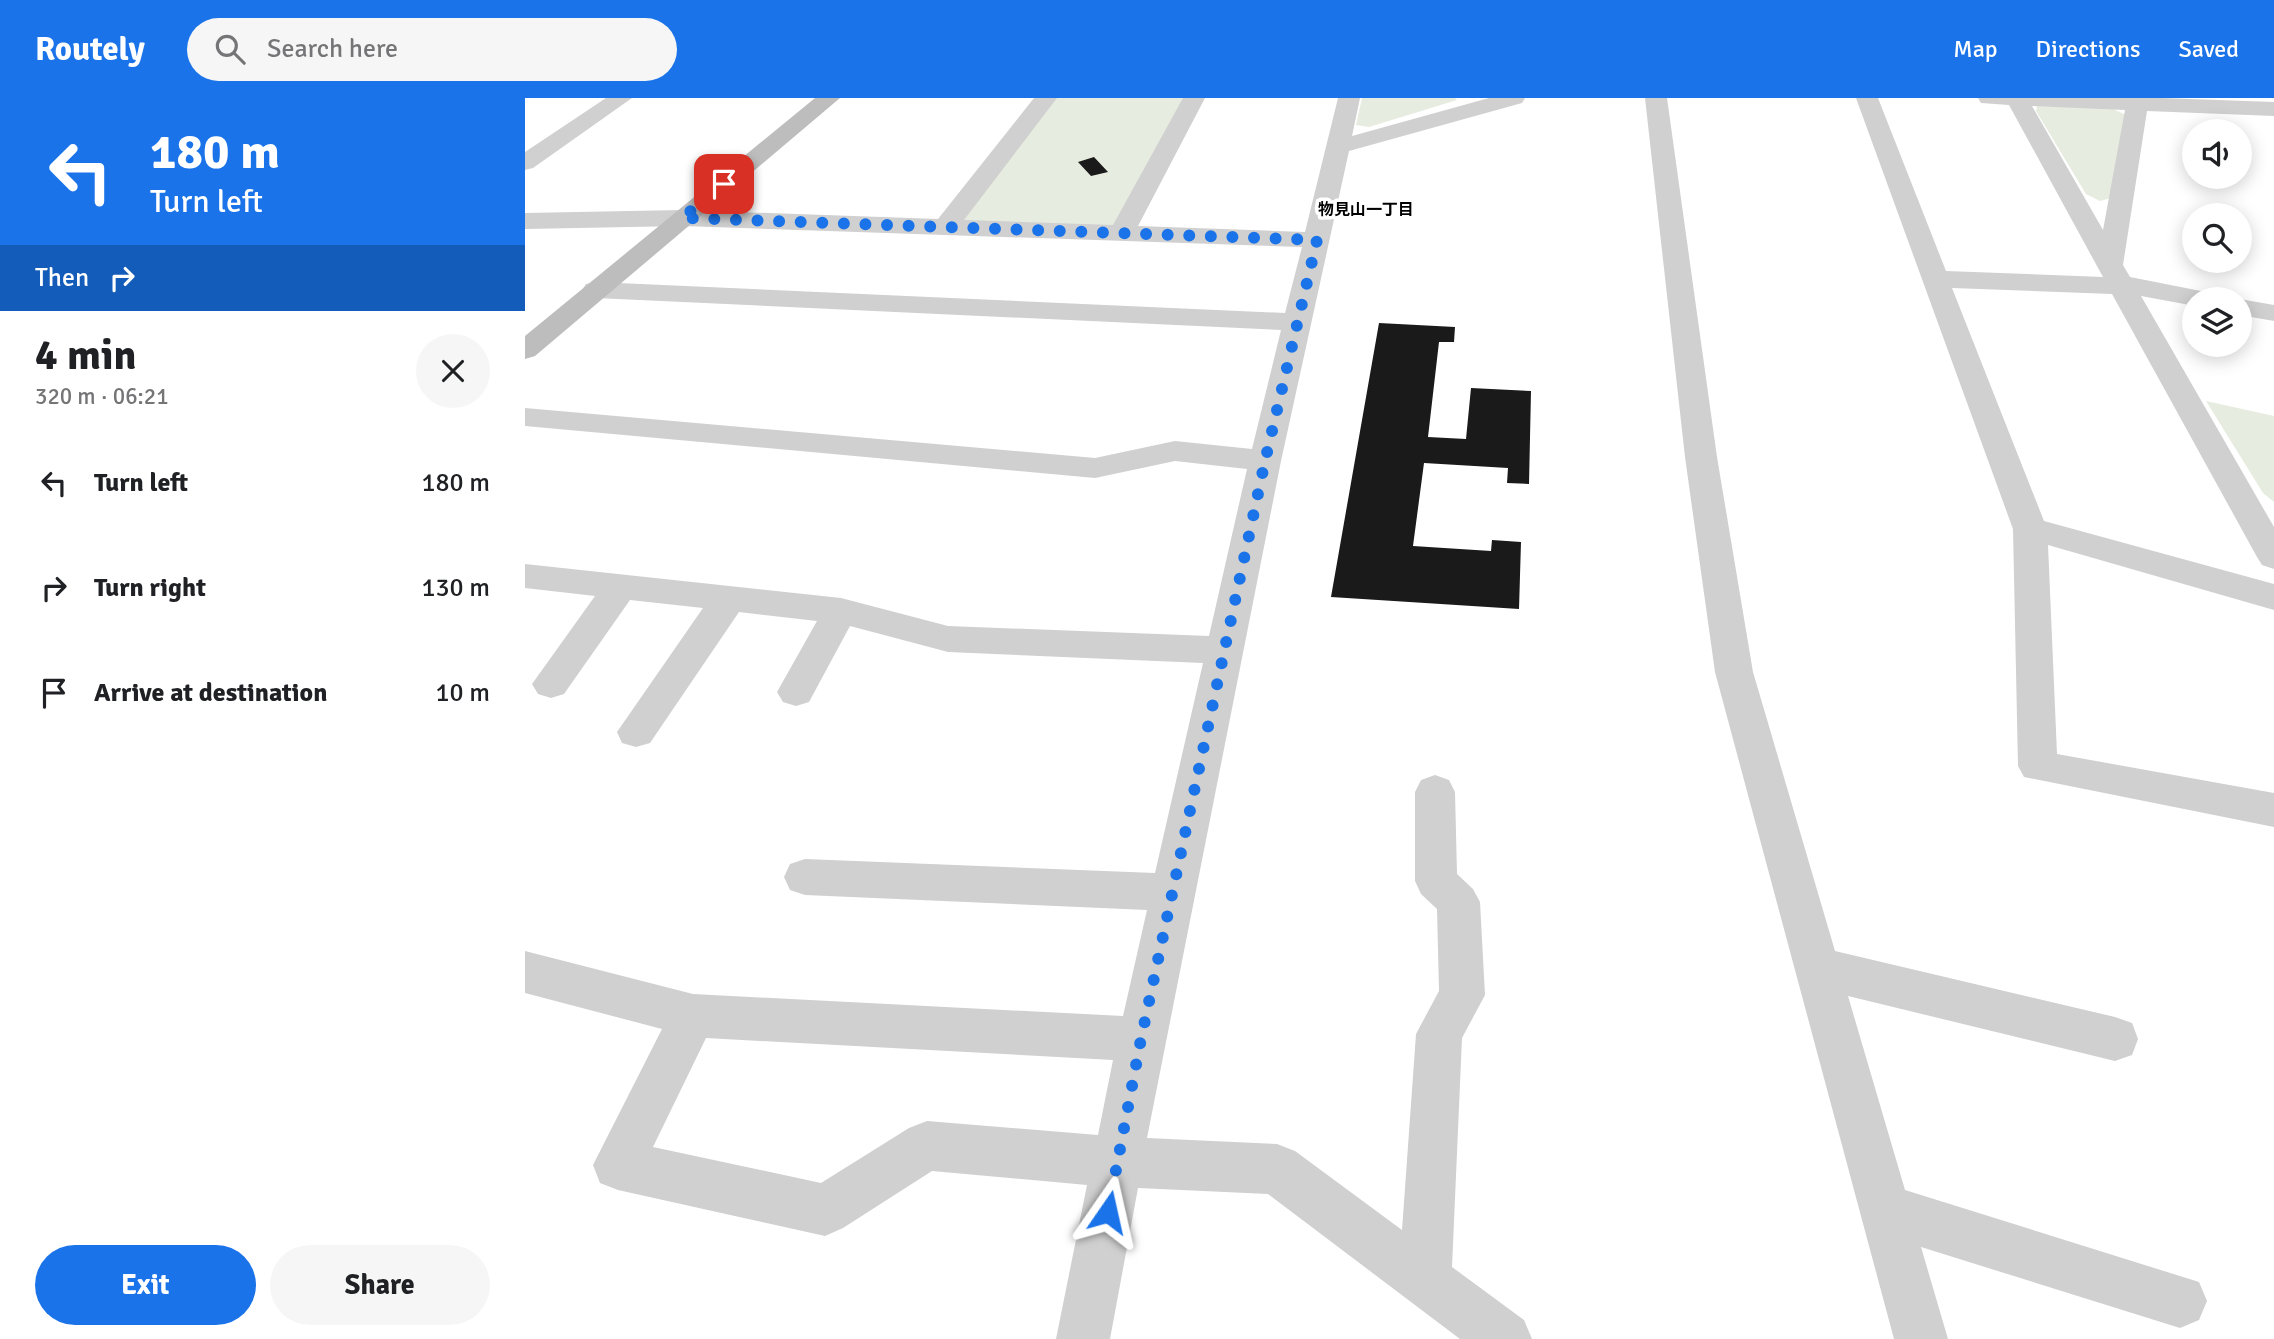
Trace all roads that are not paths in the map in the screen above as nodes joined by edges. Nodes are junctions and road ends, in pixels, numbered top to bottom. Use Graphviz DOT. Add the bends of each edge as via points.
graph roads {
  1 [pos="621,98"];
  2 [pos="829,98"];
  3 [pos="1046,98"];
  4 [pos="1194,98"];
  5 [pos="1349,98"];
  6 [pos="1514,98"];
  7 [pos="1656,98"];
  8 [pos="1867,98"];
  9 [pos="1989,98"];
  10 [pos="2017,99"];
  11 [pos="2165,101"];
  12 [pos="2137,103"];
  13 [pos="2274,109"];
  14 [pos="1338,148"];
  15 [pos="525,163"];
  16 [pos="682,218"];
  17 [pos="525,221"];
  18 [pos="947,225"];
  19 [pos="1122,233"];
  20 [pos="1317,240"];
  21 [pos="2118,278"];
  22 [pos="1935,279"];
  23 [pos="596,290"];
  24 [pos="2182,294"];
  25 [pos="2252,309"];
  26 [pos="2274,313"];
  27 [pos="1297,322"];
  28 [pos="525,350"];
  29 [pos="525,417"];
  30 [pos="1265,461"];
  31 [pos="2030,529"];
  32 [pos="2274,557"];
  33 [pos="525,576"];
  34 [pos="621,586"];
  35 [pos="2274,597"];
  36 [pos="729,599"];
  37 [pos="841,611"];
  38 [pos="1226,650"];
  39 [pos="546,673"];
  40 [pos="796,692"];
  41 [pos="636,732"];
  42 [pos="1435,792"];
  43 [pos="2274,810"];
  44 [pos="805,877"];
  45 [pos="1174,891"];
  46 [pos="1818,968"];
  47 [pos="525,971"];
  48 [pos="693,1016"];
  49 [pos="1141,1039"];
  50 [pos="2115,1039"];
  51 [pos="1118,1162"];
  52 [pos="1885,1209"];
  53 [pos="1425,1279"];
  54 [pos="2180,1301"];
  55 [pos="1083,1339"];
  56 [pos="1505,1339"];
  57 [pos="1921,1339"];
  1 -- 15 [label="street"];
  2 -- 16 [label="street"];
  3 -- 18 [label="street"];
  4 -- 19 [label="street"];
  5 -- 14 [label="street"];
  6 -- 14 [label="street"];
  7 -- 46 [label="street" via="1681,315 1734,672"];
  8 -- 22 [label="street"];
  9 -- 10 [label="street"];
  10 -- 12 [label="street"];
  10 -- 21 [label="street"];
  11 -- 12 [label="street"];
  11 -- 13 [label="street"];
  12 -- 21 [label="street"];
  14 -- 20 [label="street"];
  16 -- 17 [label="street"];
  16 -- 18 [label="street"];
  16 -- 23 [label="street"];
  18 -- 19 [label="street"];
  19 -- 20 [label="street"];
  20 -- 27 [label="street"];
  21 -- 22 [label="street"];
  21 -- 24 [label="street"];
  21 -- 32 [label="street"];
  22 -- 31 [label="street"];
  23 -- 27 [label="street"];
  23 -- 28 [label="street"];
  25 -- 26 [label="street"];
  27 -- 30 [label="street"];
  29 -- 30 [label="street" via="1095,468 1175,451"];
  30 -- 38 [label="street"];
  31 -- 35 [label="street"];
  31 -- 43 [label="street" via="2038,766"];
  33 -- 34 [label="street"];
  34 -- 36 [label="street"];
  34 -- 39 [label="street"];
  36 -- 37 [label="street"];
  36 -- 41 [label="street"];
  37 -- 38 [label="street" via="948,639"];
  37 -- 40 [label="street"];
  38 -- 45 [label="street"];
  42 -- 53 [label="street" via="1436,881 1458,902 1462,995 1439,1034"];
  44 -- 45 [label="street"];
  45 -- 49 [label="street"];
  46 -- 50 [label="street"];
  46 -- 52 [label="street"];
  47 -- 48 [label="street"];
  48 -- 49 [label="street"];
  48 -- 51 [label="street" via="618,1165 825,1210 927,1146"];
  49 -- 51 [label="street"];
  51 -- 53 [label="street" via="1277,1169"];
  51 -- 55 [label="street"];
  52 -- 54 [label="street"];
  52 -- 57 [label="street"];
  53 -- 56 [label="street"];
}
